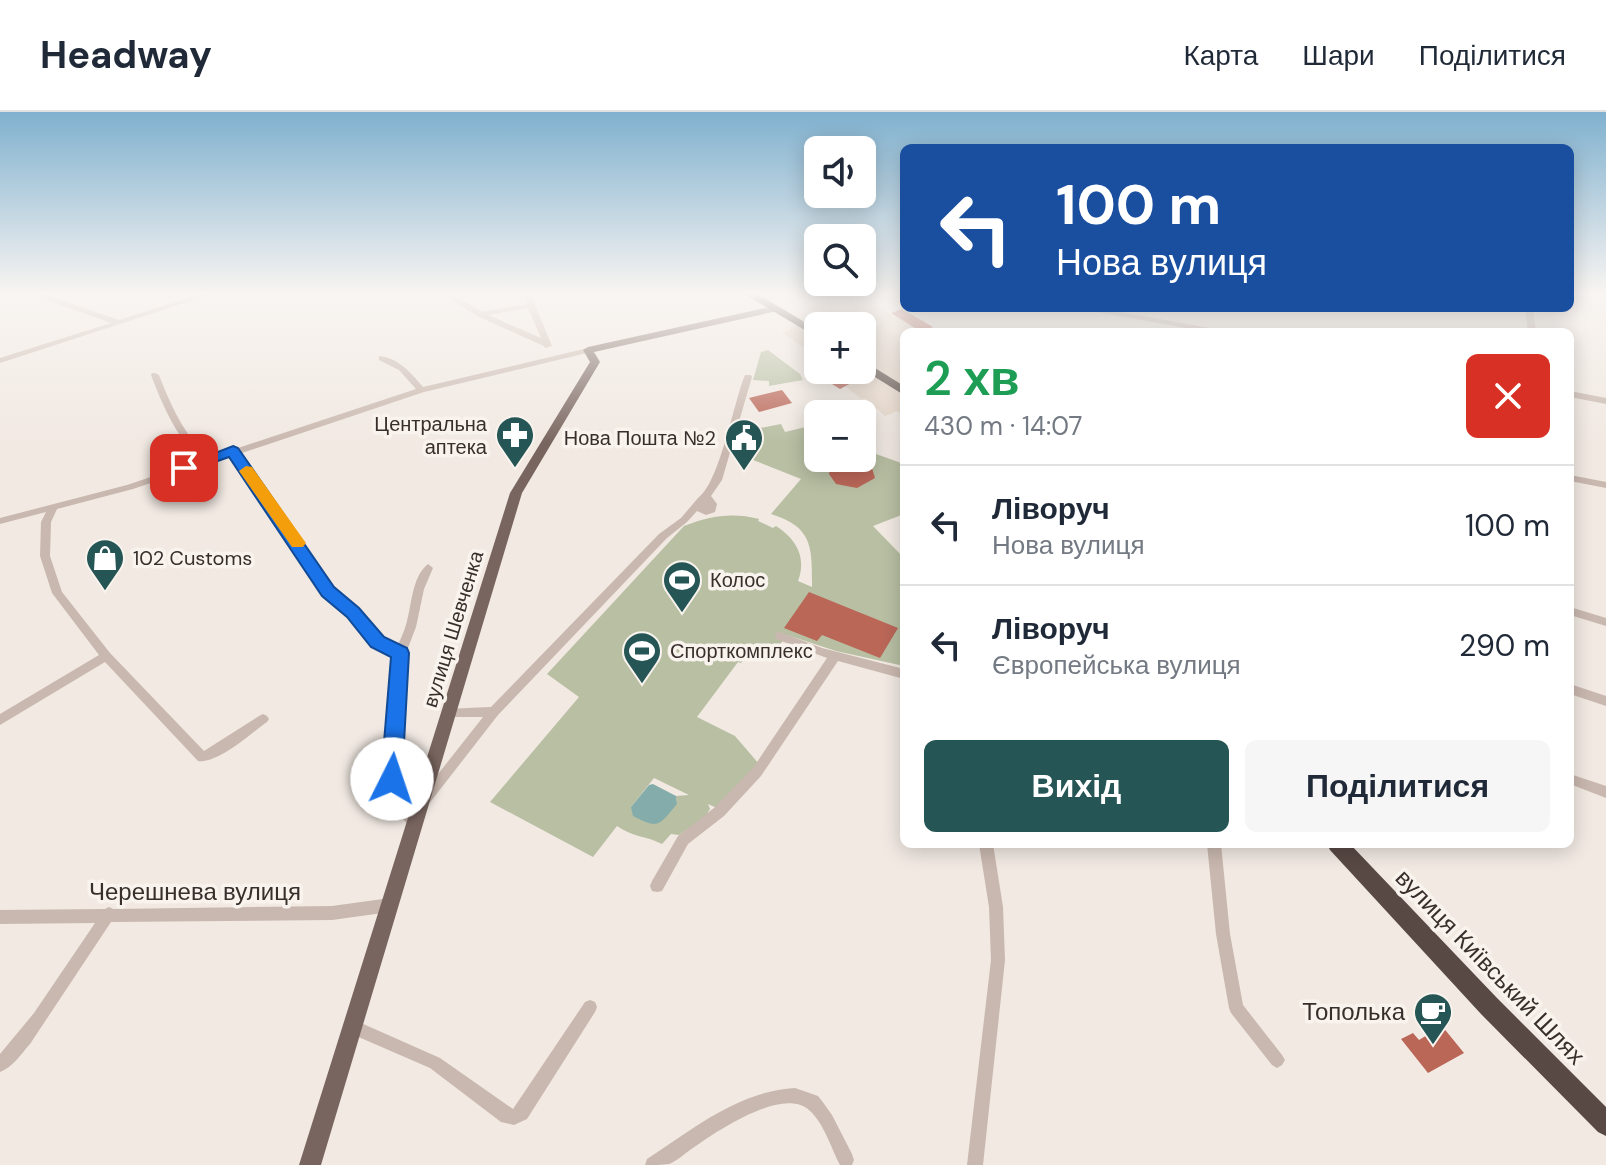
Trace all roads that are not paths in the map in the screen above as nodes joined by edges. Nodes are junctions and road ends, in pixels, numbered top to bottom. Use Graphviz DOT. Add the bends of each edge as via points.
graph roads {
  1 [pos="51,344"];
  2 [pos="547,344"];
  3 [pos="615,344"];
  4 [pos="588,350"];
  5 [pos="382,358"];
  6 [pos="553,358"];
  7 [pos="0,361"];
  8 [pos="876,373"];
  9 [pos="155,375"];
  10 [pos="748,377"];
  11 [pos="900,388"];
  12 [pos="421,390"];
  13 [pos="1574,395"];
  14 [pos="1606,401"];
  15 [pos="233,451"];
  16 [pos="206,460"];
  17 [pos="1574,479"];
  18 [pos="1606,485"];
  19 [pos="53,507"];
  20 [pos="2,518"];
  21 [pos="428,568"];
  22 [pos="1574,612"];
  23 [pos="1606,622"];
  24 [pos="780,636"];
  25 [pos="400,653"];
  26 [pos="106,656"];
  27 [pos="835,656"];
  28 [pos="900,673"];
  29 [pos="1574,690"];
  30 [pos="1606,701"];
  31 [pos="448,712"];
  32 [pos="494,712"];
  33 [pos="263,719"];
  34 [pos="0,720"];
  35 [pos="1574,780"];
  36 [pos="1606,792"];
  37 [pos="421,805"];
  38 [pos="415,823"];
  39 [pos="987,848"];
  40 [pos="1214,848"];
  41 [pos="1341,848"];
  42 [pos="657,886"];
  43 [pos="390,905"];
  44 [pos="109,914"];
  45 [pos="0,917"];
  46 [pos="590,1007"];
  47 [pos="352,1027"];
  48 [pos="1277,1060"];
  49 [pos="0,1064"];
  50 [pos="1606,1124"];
  51 [pos="846,1160"];
  52 [pos="310,1165"];
  53 [pos="653,1165"];
  54 [pos="975,1165"];
  1 -- 7 [label="street"];
  2 -- 6 [label="street"];
  3 -- 4 [label="main road"];
  4 -- 6 [label="street"];
  4 -- 31 [label="main road, вулиця Шевченка" via="595,362 516,493"];
  5 -- 12 [label="street" via="402,368"];
  6 -- 12 [label="street"];
  8 -- 11 [label="highway"];
  9 -- 16 [label="street" via="171,412"];
  10 -- 32 [label="street" via="706,501 663,536"];
  12 -- 15 [label="street"];
  13 -- 14 [label="street"];
  15 -- 16 [label="street"];
  15 -- 25 [label="street" via="328,592 377,642"];
  16 -- 19 [label="street"];
  17 -- 18 [label="street"];
  19 -- 20 [label="street"];
  19 -- 26 [label="street" via="46,522 45,556 57,593"];
  21 -- 25 [label="street"];
  22 -- 23 [label="street"];
  24 -- 27 [label="street"];
  25 -- 38 [label="street" via="393,799"];
  26 -- 33 [label="street" via="202,757"];
  26 -- 34 [label="street"];
  27 -- 28 [label="street"];
  27 -- 42 [label="street" via="757,772 683,840"];
  29 -- 30 [label="street"];
  31 -- 32 [label="street"];
  31 -- 37 [label="main road, вулиця Шевченка"];
  32 -- 37 [label="street"];
  35 -- 36 [label="street"];
  37 -- 38 [label="main road, вулиця Шевченка"];
  38 -- 43 [label="main road, вулиця Шевченка"];
  39 -- 54 [label="street" via="998,960"];
  40 -- 48 [label="street" via="1236,1008"];
  41 -- 50 [label="highway, вулиця Київський Шлях"];
  43 -- 44 [label="street, Черешнева вулиця" via="332,913"];
  43 -- 47 [label="main road, вулиця Шевченка"];
  44 -- 45 [label="street, Черешнева вулиця"];
  44 -- 49 [label="street"];
  46 -- 47 [label="street" via="514,1117 435,1063"];
  47 -- 52 [label="main road, вулиця Шевченка"];
  51 -- 53 [label="street" via="815,1104 799,1094 779,1094 754,1103"];
}
